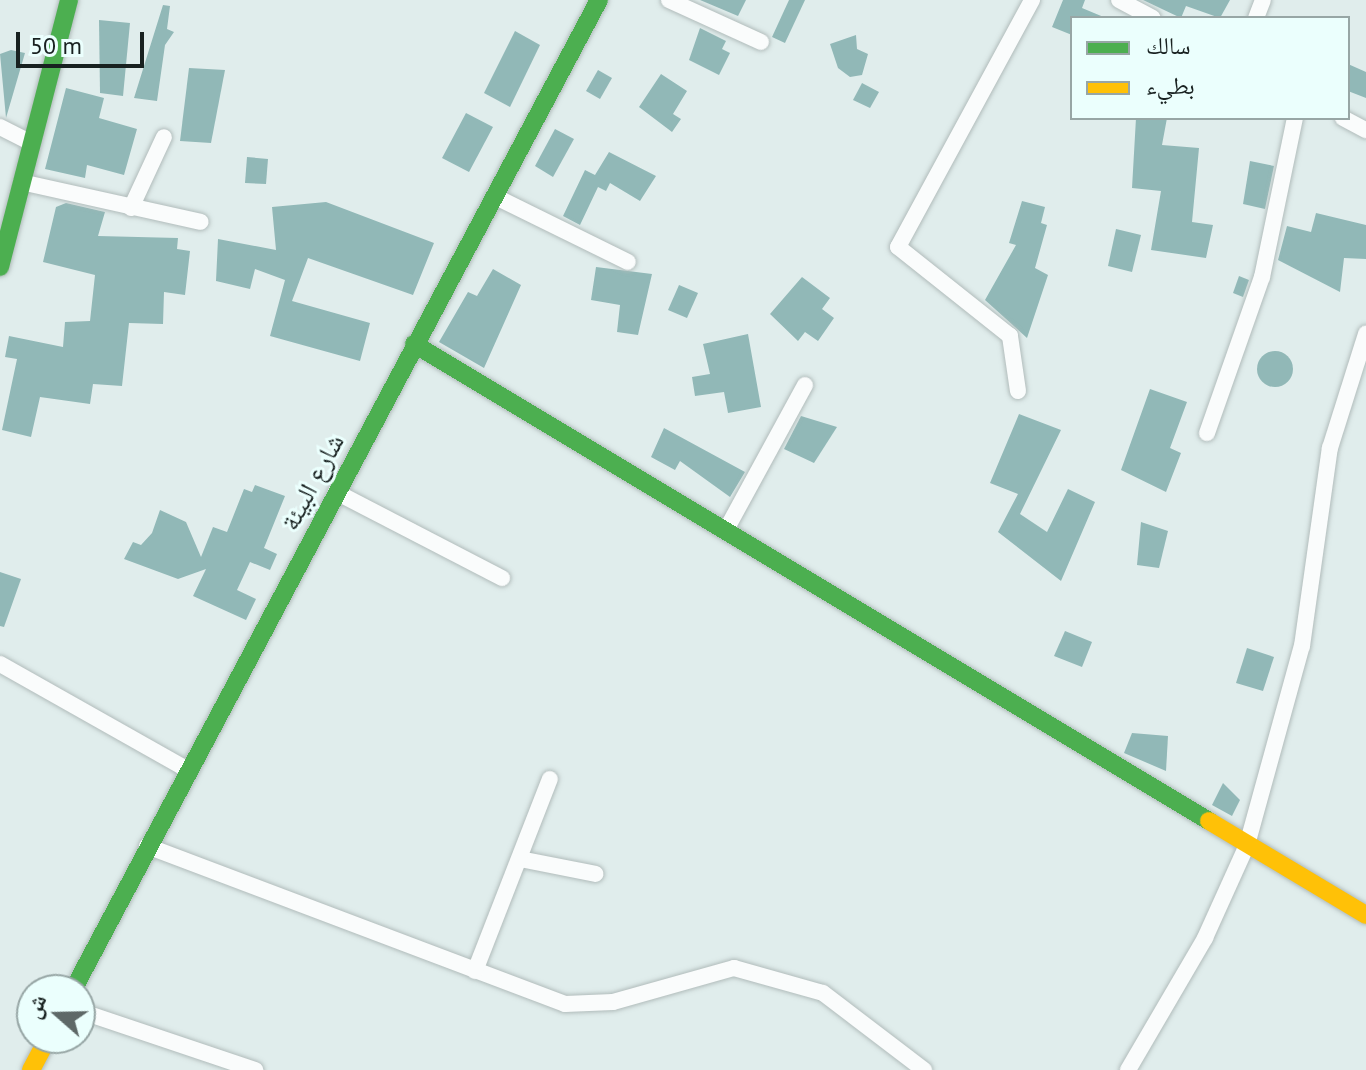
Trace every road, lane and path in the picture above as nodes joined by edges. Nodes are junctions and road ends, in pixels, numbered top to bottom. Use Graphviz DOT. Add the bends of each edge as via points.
graph roads {
  1 [pos="69,0"];
  2 [pos="599,0"];
  3 [pos="669,0"];
  4 [pos="1032,0"];
  5 [pos="1119,0"];
  6 [pos="1149,16"];
  7 [pos="761,42"];
  8 [pos="1295,120"];
  9 [pos="1347,120"];
  10 [pos="0,127"];
  11 [pos="1366,130"];
  12 [pos="164,137"];
  13 [pos="32,143"];
  14 [pos="21,182"];
  15 [pos="494,196"];
  16 [pos="131,208"];
  17 [pos="201,222"];
  18 [pos="628,262"];
  19 [pos="0,267"];
  20 [pos="1366,334"];
  21 [pos="414,344"];
  22 [pos="805,385"];
  23 [pos="1018,391"];
  24 [pos="1207,433"];
  25 [pos="336,492"];
  26 [pos="726,530"];
  27 [pos="502,578"];
  28 [pos="0,664"];
  29 [pos="188,770"];
  30 [pos="550,779"];
  31 [pos="1247,845"];
  32 [pos="147,846"];
  33 [pos="520,859"];
  34 [pos="596,874"];
  35 [pos="1366,915"];
  36 [pos="475,971"];
  37 [pos="81,974"];
  38 [pos="96,1016"];
  39 [pos="255,1070"];
  40 [pos="924,1070"];
  41 [pos="1128,1070"];
  1 -- 13 [label="street"];
  2 -- 15 [label="street, شارع البيئة"];
  3 -- 7 [label="street"];
  4 -- 23 [label="street" via="898,247 1010,336"];
  5 -- 6 [label="street"];
  8 -- 24 [label="street" via="1262,277"];
  9 -- 11 [label="street"];
  10 -- 13 [label="street"];
  12 -- 16 [label="street"];
  13 -- 14 [label="street"];
  14 -- 16 [label="street"];
  14 -- 19 [label="street"];
  15 -- 18 [label="street"];
  15 -- 21 [label="street, شارع البيئة"];
  16 -- 17 [label="street"];
  20 -- 31 [label="street" via="1330,448 1302,646"];
  21 -- 25 [label="street, شارع البيئة"];
  21 -- 26 [label="street"];
  22 -- 26 [label="street"];
  25 -- 27 [label="street"];
  25 -- 29 [label="street, شارع البيئة"];
  26 -- 31 [label="street"];
  28 -- 29 [label="street"];
  29 -- 32 [label="street, شارع البيئة"];
  30 -- 33 [label="street"];
  31 -- 35 [label="street"];
  31 -- 41 [label="street" via="1205,938"];
  32 -- 36 [label="street"];
  32 -- 37 [label="street, شارع البيئة"];
  33 -- 34 [label="street"];
  33 -- 36 [label="street"];
  36 -- 40 [label="street" via="579,1006 734,968 823,993"];
  38 -- 39 [label="street"];
}
